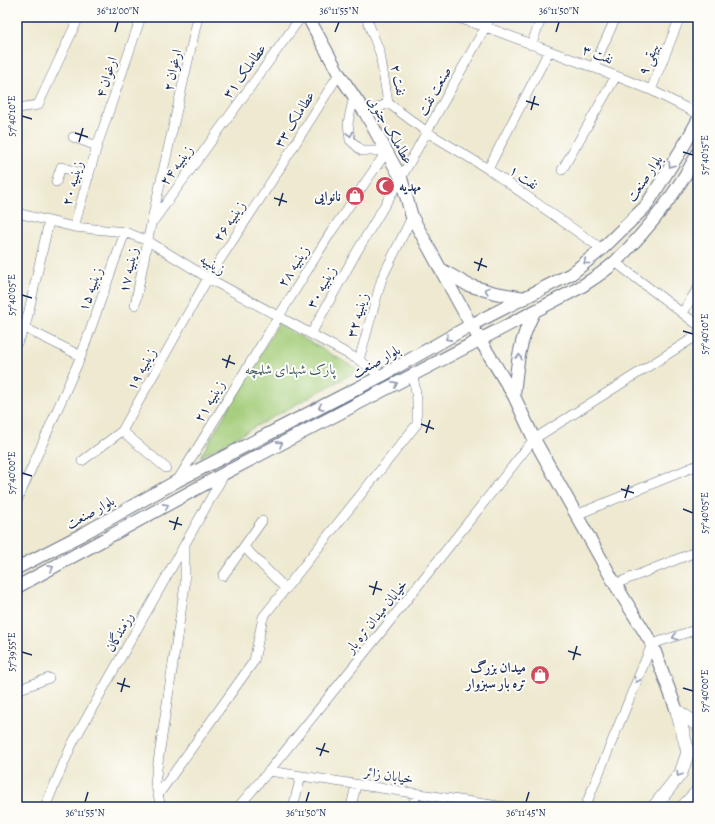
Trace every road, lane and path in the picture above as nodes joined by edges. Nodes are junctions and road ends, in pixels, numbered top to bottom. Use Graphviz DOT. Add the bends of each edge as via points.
graph roads {
  1 [pos="79,17"];
  2 [pos="141,17"];
  3 [pos="198,17"];
  4 [pos="301,17"];
  5 [pos="308,17"];
  6 [pos="366,17"];
  7 [pos="455,17"];
  8 [pos="491,17"];
  9 [pos="542,17"];
  10 [pos="616,17"];
  11 [pos="680,17"];
  12 [pos="486,27"];
  13 [pos="531,45"];
  14 [pos="549,51"];
  15 [pos="593,68"];
  16 [pos="339,74"];
  17 [pos="616,76"];
  18 [pos="650,90"];
  19 [pos="354,96"];
  20 [pos="388,103"];
  21 [pos="17,109"];
  22 [pos="366,114"];
  23 [pos="698,114"];
  24 [pos="698,120"];
  25 [pos="224,122"];
  26 [pos="427,132"];
  27 [pos="73,137"];
  28 [pos="98,146"];
  29 [pos="386,151"];
  30 [pos="698,152"];
  31 [pos="488,169"];
  32 [pos="562,170"];
  33 [pos="89,176"];
  34 [pos="401,178"];
  35 [pos="273,179"];
  36 [pos="56,182"];
  37 [pos="17,213"];
  38 [pos="412,217"];
  39 [pos="49,222"];
  40 [pos="151,224"];
  41 [pos="74,227"];
  42 [pos="126,232"];
  43 [pos="148,241"];
  44 [pos="602,249"];
  45 [pos="356,253"];
  46 [pos="615,262"];
  47 [pos="442,270"];
  48 [pos="570,274"];
  49 [pos="208,278"];
  50 [pos="578,288"];
  51 [pos="698,288"];
  52 [pos="525,298"];
  53 [pos="135,305"];
  54 [pos="534,312"];
  55 [pos="682,312"];
  56 [pos="278,316"];
  57 [pos="471,325"];
  58 [pos="698,325"];
  59 [pos="21,327"];
  60 [pos="311,334"];
  61 [pos="698,335"];
  62 [pos="480,340"];
  63 [pos="17,343"];
  64 [pos="81,356"];
  65 [pos="358,360"];
  66 [pos="413,375"];
  67 [pos="381,376"];
  68 [pos="347,394"];
  69 [pos="514,396"];
  70 [pos="353,405"];
  71 [pos="122,431"];
  72 [pos="534,439"];
  73 [pos="82,461"];
  74 [pos="698,465"];
  75 [pos="166,468"];
  76 [pos="225,473"];
  77 [pos="177,481"];
  78 [pos="17,501"];
  79 [pos="576,515"];
  80 [pos="262,522"];
  81 [pos="80,535"];
  82 [pos="185,544"];
  83 [pos="244,547"];
  84 [pos="88,549"];
  85 [pos="698,551"];
  86 [pos="17,568"];
  87 [pos="223,576"];
  88 [pos="615,584"];
  89 [pos="17,587"];
  90 [pos="286,588"];
  91 [pos="698,629"];
  92 [pos="652,644"];
  93 [pos="49,678"];
  94 [pos="17,690"];
  95 [pos="677,711"];
  96 [pos="698,724"];
  97 [pos="269,771"];
  98 [pos="301,776"];
  99 [pos="356,784"];
  100 [pos="698,791"];
  101 [pos="416,794"];
  102 [pos="158,795"];
  103 [pos="45,807"];
  104 [pos="161,807"];
  105 [pos="238,807"];
  106 [pos="293,807"];
  107 [pos="351,807"];
  108 [pos="413,807"];
  109 [pos="505,807"];
  110 [pos="585,807"];
  111 [pos="654,807"];
  112 [pos="683,807"];
  1 -- 21 [label="street" via="38,105"];
  2 -- 28 [label="street, ارغوان ۴"];
  3 -- 40 [label="street, ارغوان ۲"];
  4 -- 25 [label="street, عطاملک ۳۱"];
  5 -- 16 [label="main road, عطاملک جنوبی"];
  6 -- 20 [label="street, نفت ۲" via="380,53"];
  7 -- 12 [label="street, نفت ۳"];
  8 -- 12 [label="street, صنعت نفت"];
  9 -- 13 [label="street"];
  10 -- 15 [label="street"];
  11 -- 18 [label="street, بیهقی ۹"];
  12 -- 13 [label="street, نفت ۳"];
  12 -- 26 [label="street, صنعت نفت"];
  13 -- 14 [label="street, نفت ۳"];
  14 -- 15 [label="street, نفت ۳"];
  14 -- 31 [label="street"];
  15 -- 17 [label="street, نفت ۳"];
  16 -- 19 [label="main road, عطاملک جنوبی"];
  16 -- 35 [label="street, عطاملک ۳۳"];
  17 -- 18 [label="street, نفت ۳"];
  17 -- 32 [label="street"];
  18 -- 23 [label="street, نفت ۳"];
  19 -- 22 [label="main road, عطاملک جنوبی"];
  19 -- 29 [label="street, one-way" via="348,123 350,140 362,151"];
  20 -- 22 [label="street"];
  20 -- 26 [label="street, نفت ۲"];
  22 -- 29 [label="main road, عطاملک جنوبی"];
  24 -- 44 [label="main road, بلوار صنعت, one-way" via="646,206"];
  25 -- 40 [label="street, زینبیه ۲۴"];
  26 -- 31 [label="street, نفت ۱"];
  26 -- 34 [label="street, صنعت نفت"];
  27 -- 28 [label="street"];
  28 -- 33 [label="street, زینبیه ۲۰"];
  29 -- 34 [label="main road, عطاملک جنوبی"];
  29 -- 56 [label="street, زینبیه ۲۸"];
  30 -- 46 [label="main road, بلوار صنعت" via="657,216"];
  31 -- 44 [label="street, نفت ۱"];
  33 -- 36 [label="street" via="61,167"];
  33 -- 41 [label="street, زینبیه ۲۰"];
  34 -- 38 [label="main road, عطاملک جنوبی"];
  34 -- 45 [label="street, صنعت نفت"];
  35 -- 49 [label="street, زینبیه ۲۶"];
  37 -- 39 [label="street, زینبیه"];
  38 -- 47 [label="main road, عطاملک جنوبی"];
  38 -- 65 [label="street, زینبیه ۳۲" via="382,278"];
  39 -- 41 [label="street, زینبیه"];
  39 -- 59 [label="street"];
  40 -- 43 [label="street, زینبیه ۱۷"];
  41 -- 42 [label="street, زینبیه"];
  42 -- 43 [label="street, زینبیه"];
  42 -- 64 [label="street, زینبیه ۱۵"];
  43 -- 49 [label="street, زینبیه"];
  43 -- 53 [label="street, زینبیه ۱۷"];
  44 -- 48 [label="main road, بلوار صنعت, one-way"];
  45 -- 60 [label="street, زینبیه ۳۰"];
  46 -- 50 [label="main road, بلوار صنعت"];
  46 -- 55 [label="street"];
  52 -- 47 [label="main road, one-way" via="468,285"];
  47 -- 57 [label="main road, عطاملک جنوبی"];
  48 -- 50 [label="main road"];
  48 -- 52 [label="main road, بلوار صنعت"];
  49 -- 56 [label="street, زینبیه"];
  49 -- 71 [label="street, زینبیه ۱۹"];
  50 -- 54 [label="main road, بلوار صنعت"];
  51 -- 55 [label="street"];
  52 -- 57 [label="main road, بلوار صنعت"];
  54 -- 62 [label="main road, بلوار صنعت"];
  69 -- 54 [label="main road, one-way" via="517,362 525,330"];
  55 -- 58 [label="street"];
  56 -- 60 [label="street, زینبیه"];
  56 -- 77 [label="street, زینبیه ۲۱"];
  57 -- 62 [label="main road, عطاملک جنوبی"];
  57 -- 67 [label="main road, بلوار صنعت, one-way"];
  59 -- 63 [label="street"];
  59 -- 64 [label="street"];
  60 -- 65 [label="street, زینبیه"];
  61 -- 72 [label="street, خیابان میدان تره بار"];
  62 -- 66 [label="main road, بلوار صنعت"];
  62 -- 69 [label="main road, عطاملک جنوبی"];
  64 -- 78 [label="street, زینبیه ۱۵"];
  65 -- 67 [label="street, زینبیه"];
  70 -- 66 [label="main road, بلوار صنعت, one-way"];
  66 -- 90 [label="street" via="417,424"];
  67 -- 68 [label="main road, بلوار صنعت"];
  68 -- 70 [label="main road"];
  68 -- 77 [label="main road, بلوار صنعت, one-way"];
  69 -- 72 [label="main road, عطاملک جنوبی"];
  76 -- 70 [label="main road, بلوار صنعت, one-way"];
  71 -- 73 [label="street, زینبیه ۱۹"];
  71 -- 75 [label="street"];
  72 -- 79 [label="main road, عطاملک جنوبی"];
  72 -- 97 [label="street, خیابان میدان تره بار"];
  74 -- 79 [label="street"];
  76 -- 82 [label="street, رزمندگان"];
  84 -- 76 [label="main road, بلوار صنعت, one-way"];
  77 -- 81 [label="main road, بلوار صنعت"];
  79 -- 88 [label="main road, عطاملک جنوبی"];
  80 -- 83 [label="street"];
  81 -- 84 [label="main road"];
  81 -- 86 [label="main road, بلوار صنعت"];
  82 -- 102 [label="street" via="185,585 155,782"];
  82 -- 103 [label="street, رزمندگان" via="72,744"];
  83 -- 87 [label="street"];
  83 -- 90 [label="street"];
  89 -- 84 [label="main road, بلوار صنعت, one-way"];
  85 -- 88 [label="street"];
  88 -- 92 [label="main road, عطاملک جنوبی"];
  90 -- 102 [label="street" via="263,617 254,661"];
  91 -- 92 [label="street, one-way"];
  92 -- 95 [label="main road, عطاملک جنوبی"];
  92 -- 110 [label="street, one-way"];
  93 -- 94 [label="street"];
  95 -- 96 [label="highway"];
  95 -- 111 [label="highway, one-way" via="688,752 681,772"];
  97 -- 98 [label="street, خیابان زائر"];
  97 -- 105 [label="street, خیابان میدان تره بار"];
  98 -- 99 [label="street, خیابان زائر"];
  98 -- 106 [label="street"];
  99 -- 101 [label="street, خیابان زائر"];
  99 -- 107 [label="street"];
  100 -- 112 [label="highway"];
  101 -- 108 [label="street"];
  101 -- 109 [label="street, خیابان زائر"];
  102 -- 104 [label="street"];
}
